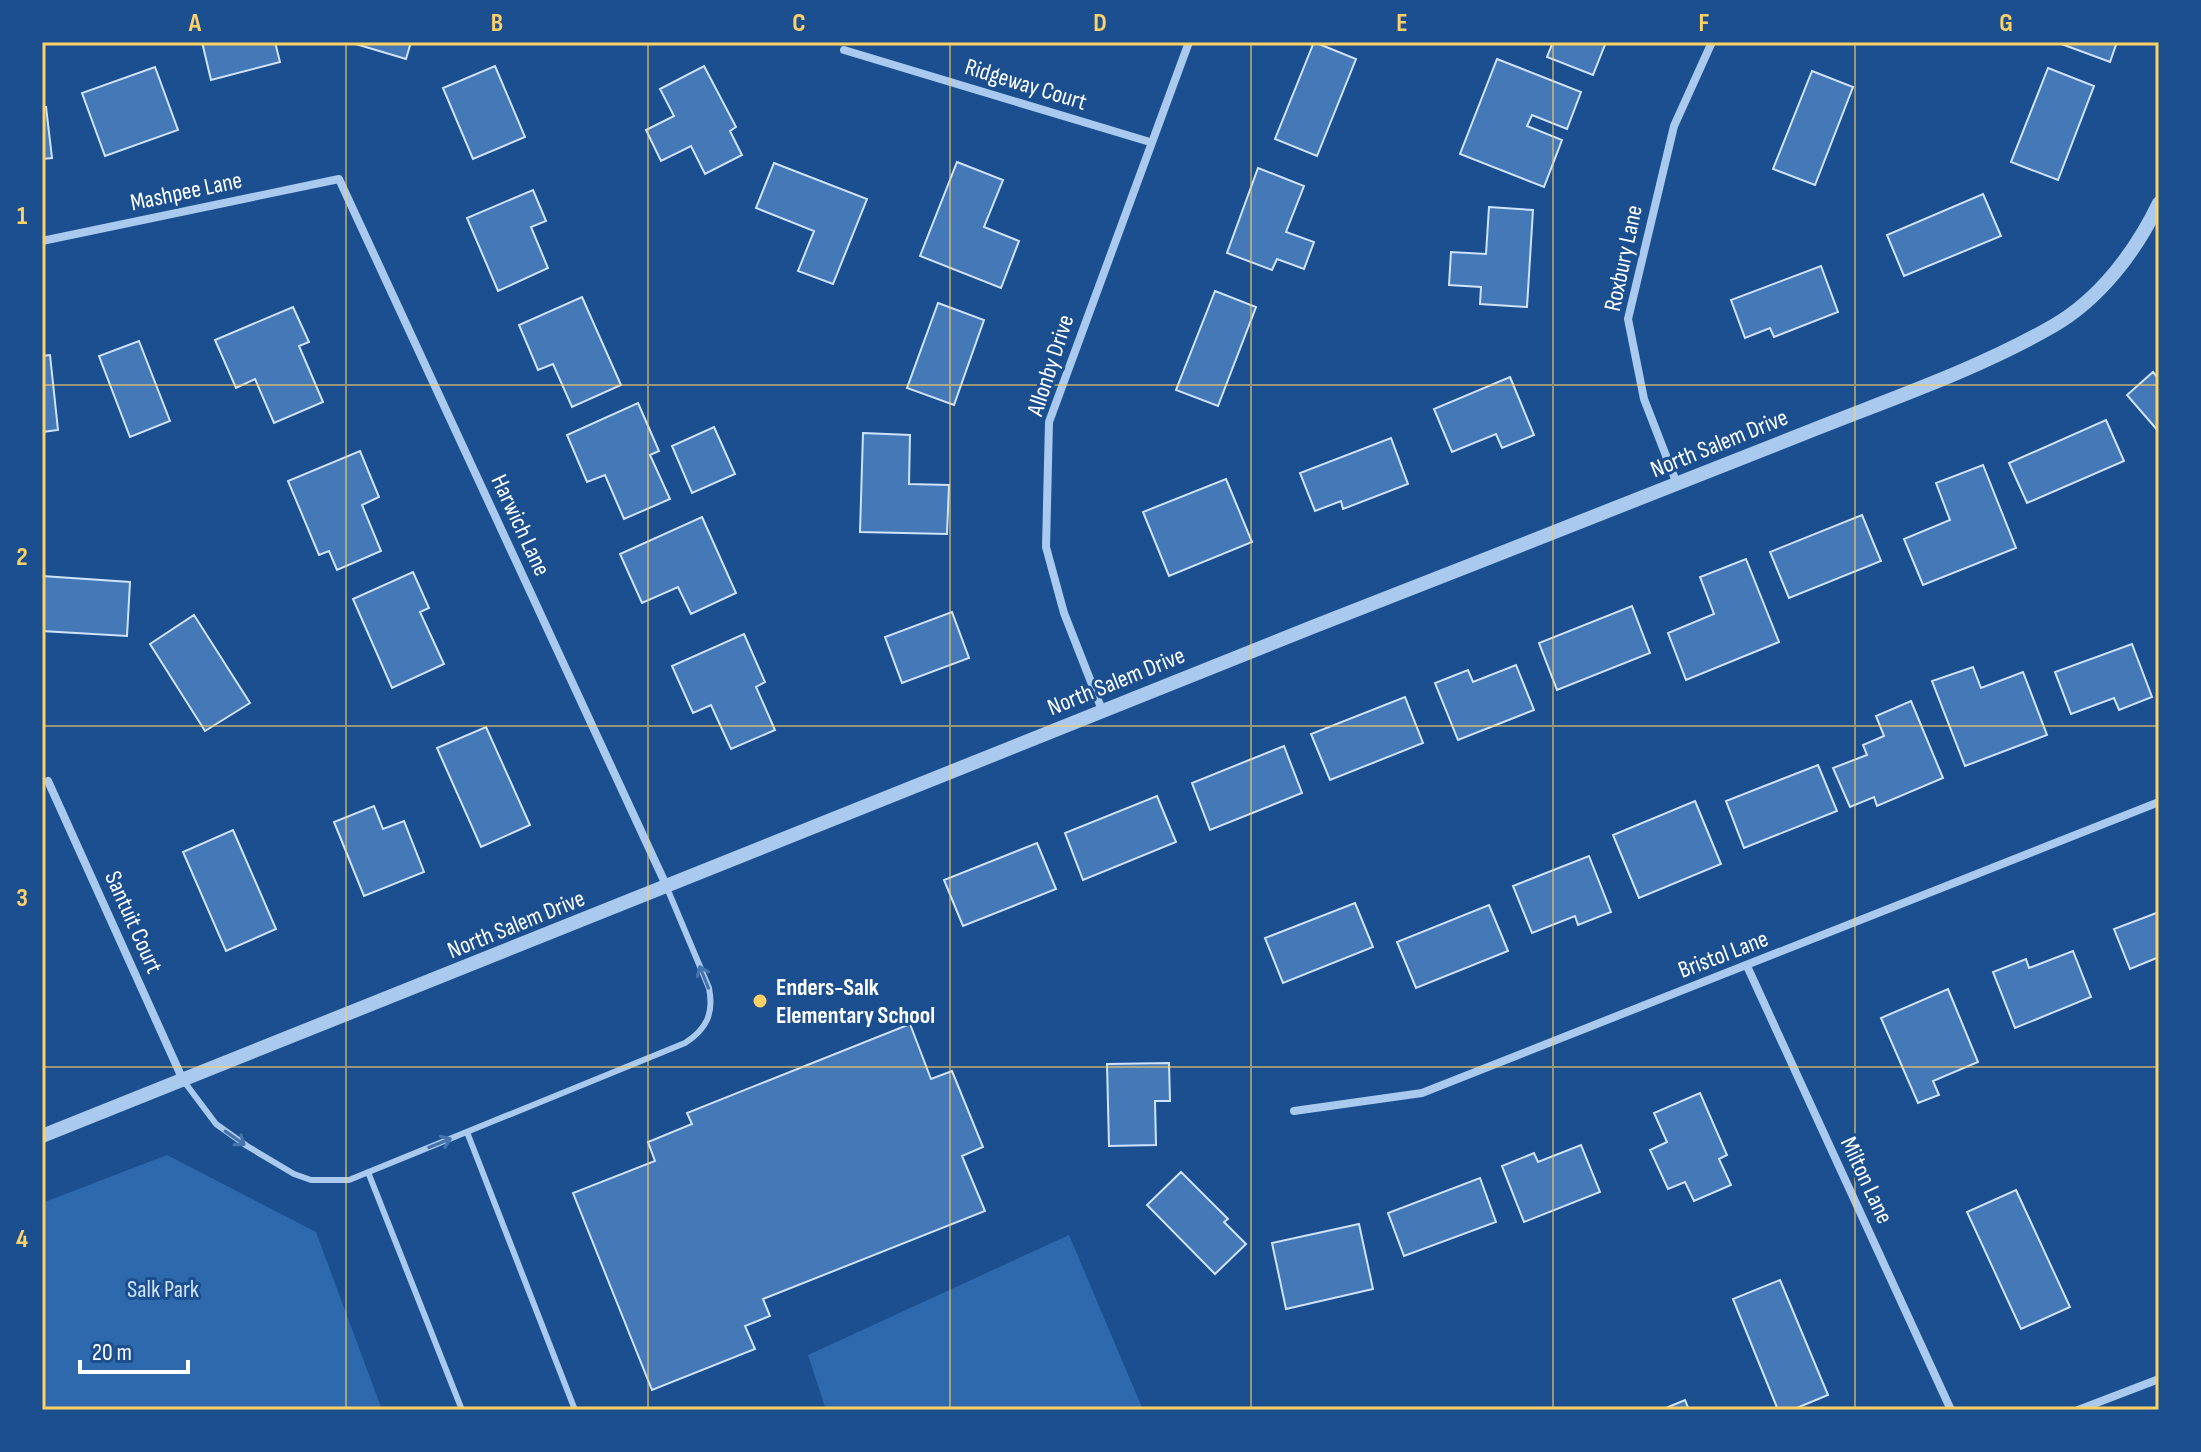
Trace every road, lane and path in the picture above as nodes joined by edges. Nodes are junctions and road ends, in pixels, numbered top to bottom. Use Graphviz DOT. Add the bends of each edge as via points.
graph roads {
  1 [pos="1189,42"];
  2 [pos="1712,42"];
  3 [pos="844,50"];
  4 [pos="1150,142"];
  5 [pos="339,179"];
  6 [pos="2159,203"];
  7 [pos="42,241"];
  8 [pos="1677,484"];
  9 [pos="1102,710"];
  10 [pos="48,781"];
  11 [pos="2159,802"];
  12 [pos="667,887"];
  13 [pos="1747,966"];
  14 [pos="183,1080"];
  15 [pos="1294,1111"];
  16 [pos="467,1132"];
  17 [pos="42,1136"];
  18 [pos="368,1172"];
  19 [pos="2159,1379"];
  20 [pos="462,1410"];
  21 [pos="575,1410"];
  22 [pos="1951,1410"];
  23 [pos="2078,1410"];
  1 -- 4 [label="street, Allonby Drive"];
  2 -- 8 [label="street, Roxbury Lane" via="1674,126 1628,319 1644,399"];
  3 -- 4 [label="street, Ridgeway Court"];
  4 -- 9 [label="street, Allonby Drive" via="1049,422 1046,547 1064,613"];
  5 -- 7 [label="street, Mashpee Lane"];
  5 -- 12 [label="street, Harwich Lane"];
  6 -- 8 [label="street, North Salem Drive" via="2132,251 2103,286 2061,322 2003,353"];
  8 -- 9 [label="street, North Salem Drive"];
  9 -- 12 [label="street, North Salem Drive"];
  10 -- 14 [label="street, Santuit Court"];
  11 -- 13 [label="street, Bristol Lane"];
  12 -- 14 [label="street, North Salem Drive"];
  16 -- 12 [label="lane, one-way" via="698,1035 710,1014 709,988"];
  13 -- 15 [label="street, Bristol Lane" via="1422,1093"];
  13 -- 22 [label="street, Milton Lane"];
  14 -- 17 [label="street, North Salem Drive"];
  14 -- 18 [label="lane, one-way" via="216,1124 294,1174 334,1181"];
  18 -- 16 [label="lane, one-way"];
  16 -- 21 [label="lane"];
  18 -- 20 [label="lane"];
  19 -- 23 [label="street"];
}
